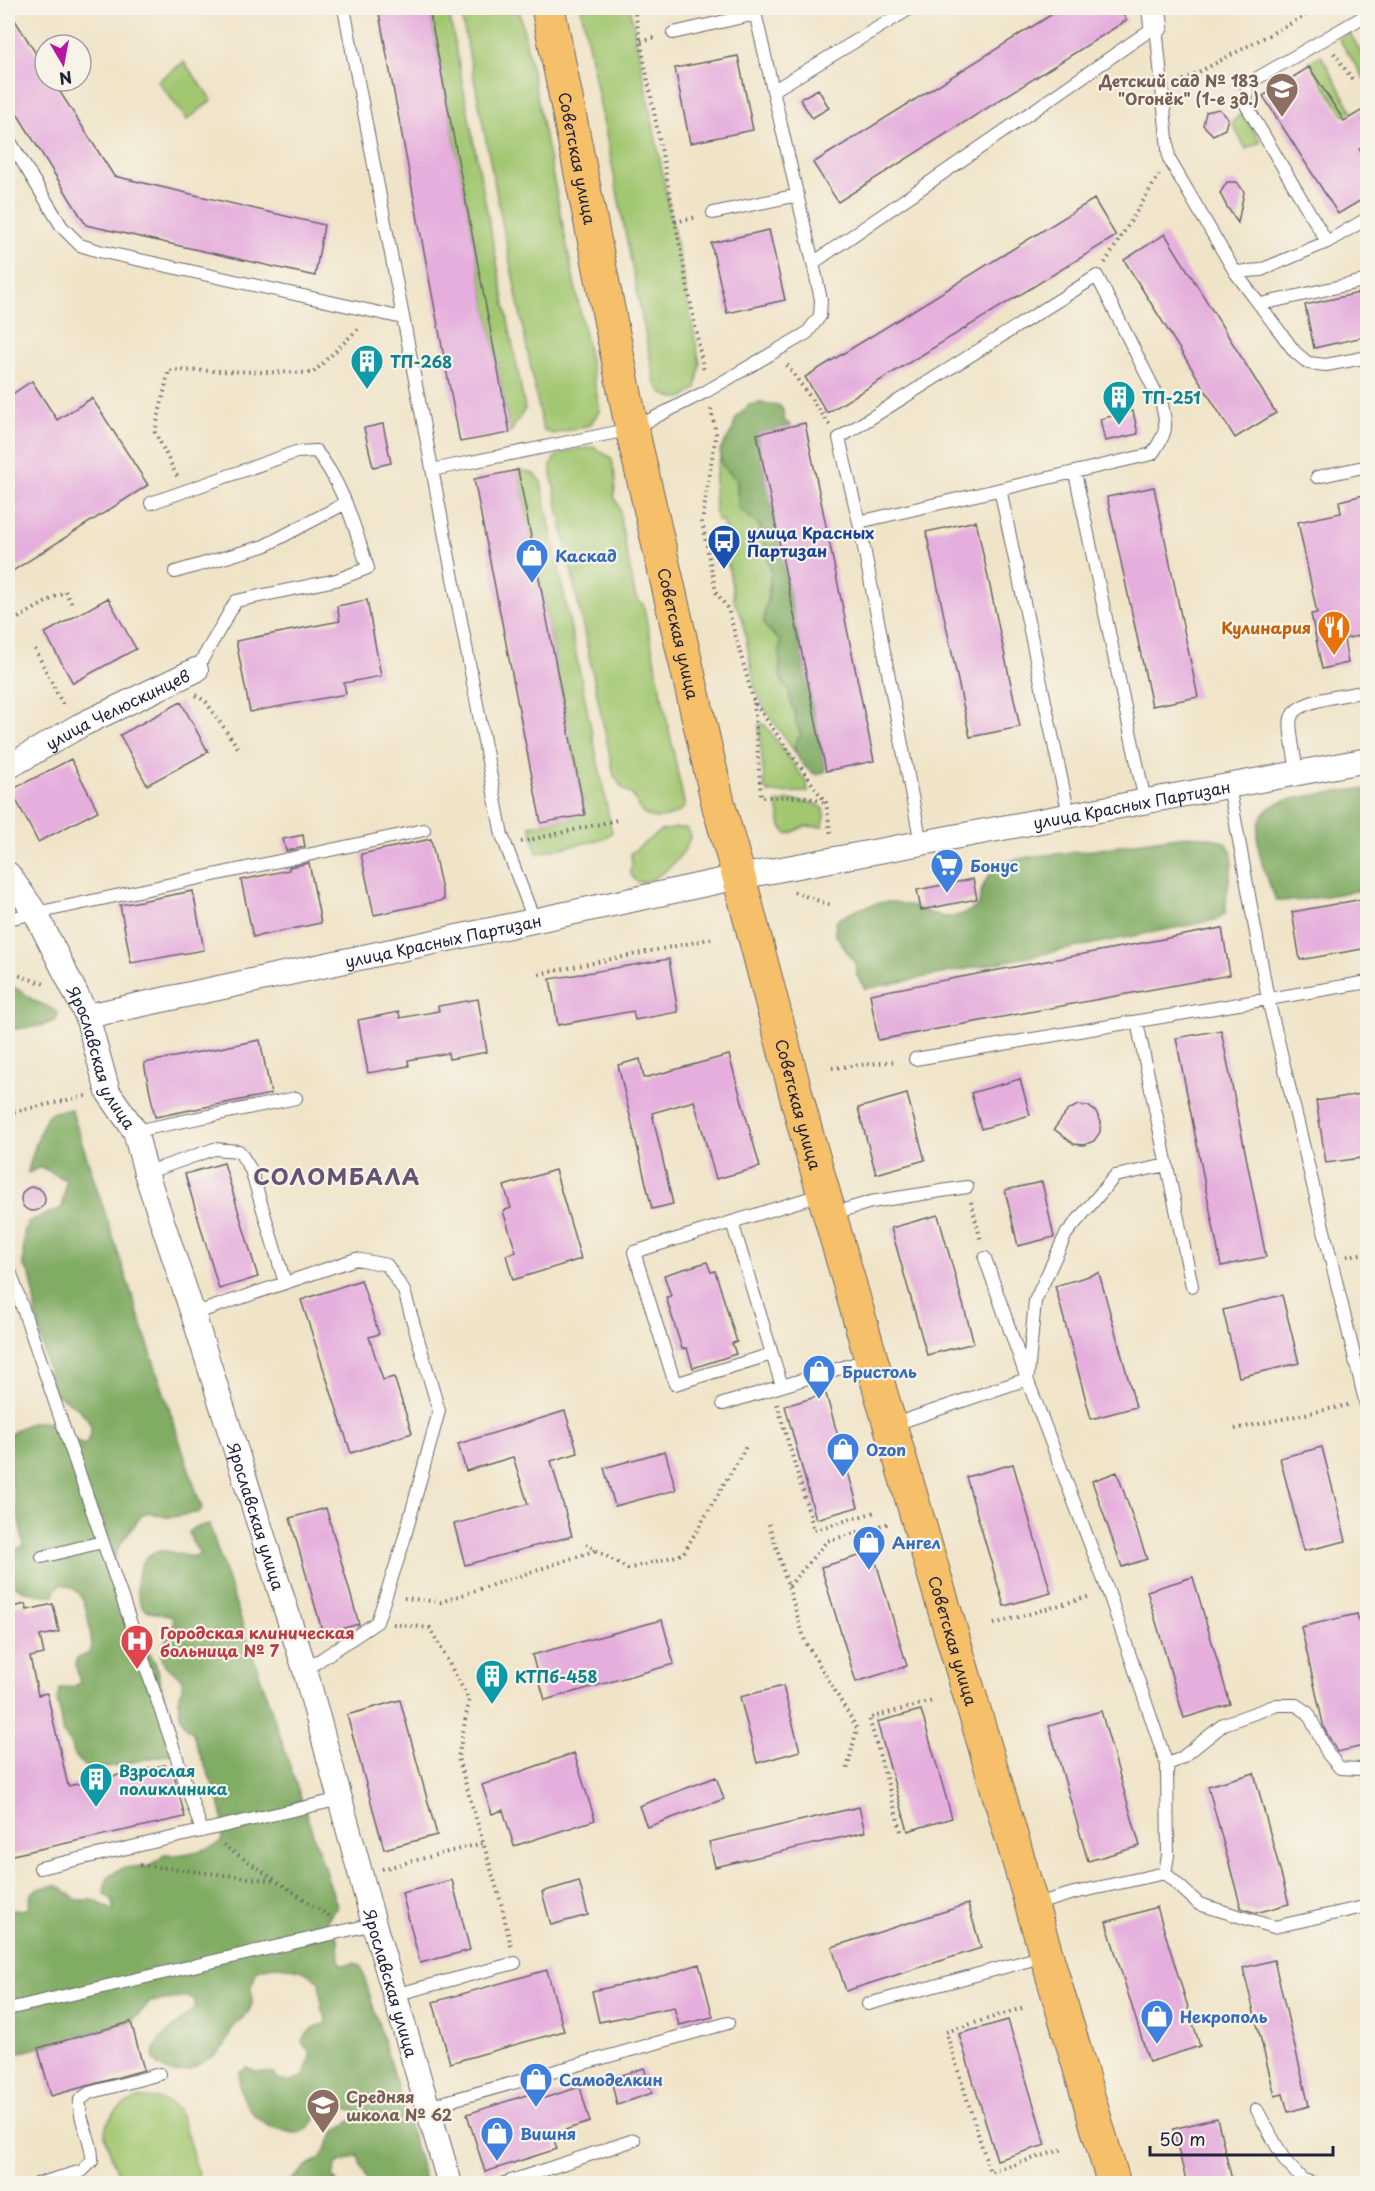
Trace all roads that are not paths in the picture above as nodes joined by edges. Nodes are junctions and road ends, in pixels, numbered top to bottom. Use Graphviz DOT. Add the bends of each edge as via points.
graph roads {
  1 [pos="344,8"];
  2 [pos="548,8"];
  3 [pos="911,8"];
  4 [pos="755,11"];
  5 [pos="1368,14"];
  6 [pos="1155,17"];
  7 [pos="673,33"];
  8 [pos="774,90"];
  9 [pos="8,138"];
  10 [pos="798,195"];
  11 [pos="713,213"];
  12 [pos="1368,218"];
  13 [pos="1327,242"];
  14 [pos="813,263"];
  15 [pos="1235,272"];
  16 [pos="1368,280"];
  17 [pos="1261,304"];
  18 [pos="403,318"];
  19 [pos="1368,357"];
  20 [pos="632,429"];
  21 [pos="1368,466"];
  22 [pos="432,470"];
  23 [pos="1075,473"];
  24 [pos="1317,477"];
  25 [pos="1000,489"];
  26 [pos="151,503"];
  27 [pos="346,503"];
  28 [pos="859,522"];
  29 [pos="175,572"];
  30 [pos="186,676"];
  31 [pos="1368,691"];
  32 [pos="1368,760"];
  33 [pos="8,767"];
  34 [pos="1298,773"];
  35 [pos="1229,786"];
  36 [pos="1145,801"];
  37 [pos="1069,815"];
  38 [pos="424,830"];
  39 [pos="921,843"];
  40 [pos="8,874"];
  41 [pos="739,876"];
  42 [pos="36,914"];
  43 [pos="8,919"];
  44 [pos="534,920"];
  45 [pos="1368,982"];
  46 [pos="1268,999"];
  47 [pos="87,1016"];
  48 [pos="1137,1022"];
  49 [pos="915,1059"];
  50 [pos="296,1098"];
  51 [pos="135,1131"];
  52 [pos="1167,1165"];
  53 [pos="146,1173"];
  54 [pos="967,1187"];
  55 [pos="827,1204"];
  56 [pos="732,1222"];
  57 [pos="985,1258"];
  58 [pos="8,1270"];
  59 [pos="285,1283"];
  60 [pos="1192,1286"];
  61 [pos="193,1314"];
  62 [pos="772,1354"];
  63 [pos="871,1358"];
  64 [pos="1027,1379"];
  65 [pos="777,1387"];
  66 [pos="723,1404"];
  67 [pos="1366,1407"];
  68 [pos="890,1425"];
  69 [pos="102,1542"];
  70 [pos="42,1557"];
  71 [pos="305,1670"];
  72 [pos="1167,1765"];
  73 [pos="1368,1767"];
  74 [pos="340,1799"];
  75 [pos="202,1831"];
  76 [pos="40,1868"];
  77 [pos="1165,1873"];
  78 [pos="1032,1906"];
  79 [pos="1368,1906"];
  80 [pos="374,1924"];
  81 [pos="1046,1956"];
  82 [pos="515,1963"];
  83 [pos="394,1995"];
  84 [pos="868,2004"];
  85 [pos="8,2009"];
  86 [pos="728,2023"];
  87 [pos="160,2074"];
  88 [pos="427,2107"];
  89 [pos="1257,2110"];
  90 [pos="634,2140"];
  91 [pos="37,2184"];
  92 [pos="450,2184"];
  93 [pos="502,2184"];
  94 [pos="1114,2184"];
  95 [pos="1316,2184"];
  1 -- 18 [label="lane"];
  2 -- 20 [label="main road, Советская улица"];
  3 -- 8 [label="lane"];
  4 -- 7 [label="lane"];
  4 -- 8 [label="lane"];
  5 -- 13 [label="lane" via="1247,84 1246,105"];
  6 -- 14 [label="lane"];
  6 -- 15 [label="lane" via="1169,159"];
  8 -- 10 [label="lane"];
  9 -- 18 [label="lane" via="62,226 80,244"];
  10 -- 11 [label="lane"];
  10 -- 14 [label="lane"];
  12 -- 13 [label="lane"];
  13 -- 15 [label="lane" via="1261,270"];
  14 -- 20 [label="lane" via="821,300 820,316 807,333"];
  15 -- 17 [label="lane"];
  16 -- 17 [label="lane"];
  17 -- 19 [label="lane" via="1295,352 1308,363 1326,365"];
  18 -- 22 [label="lane"];
  20 -- 22 [label="lane"];
  20 -- 41 [label="main road, Советская улица" via="718,807"];
  21 -- 24 [label="lane"];
  22 -- 44 [label="lane" via="502,835"];
  23 -- 25 [label="lane"];
  23 -- 28 [label="lane" via="1152,454 1167,425 1162,405 1096,276 839,438"];
  23 -- 36 [label="lane"];
  25 -- 28 [label="lane"];
  25 -- 37 [label="lane"];
  26 -- 27 [label="lane" via="296,452 316,451 330,469"];
  27 -- 29 [label="lane" via="264,546"];
  27 -- 30 [label="lane" via="368,568 336,580 236,601"];
  28 -- 39 [label="lane"];
  30 -- 33 [label="street, улица Челюскинцев" via="75,729"];
  31 -- 34 [label="lane" via="1296,708 1290,719"];
  32 -- 34 [label="street, улица Красных Партизан"];
  34 -- 35 [label="street, улица Красных Партизан"];
  35 -- 36 [label="street, улица Красных Партизан"];
  35 -- 46 [label="lane"];
  36 -- 37 [label="street, улица Красных Партизан"];
  37 -- 39 [label="street, улица Красных Партизан"];
  38 -- 42 [label="lane"];
  39 -- 41 [label="street, улица Красных Партизан"];
  40 -- 42 [label="street, Ярославская улица"];
  41 -- 44 [label="street, улица Красных Партизан"];
  41 -- 55 [label="main road, Советская улица"];
  42 -- 43 [label="lane"];
  42 -- 47 [label="street, Ярославская улица"];
  44 -- 47 [label="street, улица Красных Партизан"];
  45 -- 46 [label="lane"];
  46 -- 48 [label="lane"];
  46 -- 67 [label="lane"];
  47 -- 51 [label="street, Ярославская улица" via="108,1092"];
  48 -- 49 [label="lane"];
  48 -- 52 [label="lane"];
  50 -- 51 [label="lane"];
  51 -- 53 [label="street, Ярославская улица"];
  52 -- 60 [label="lane"];
  52 -- 64 [label="lane" via="1115,1176 1066,1234 1035,1302"];
  53 -- 59 [label="lane" via="214,1149 239,1151 250,1170"];
  53 -- 61 [label="street, Ярославская улица"];
  54 -- 55 [label="lane" via="871,1202"];
  55 -- 56 [label="lane"];
  55 -- 63 [label="main road, Советская улица"];
  56 -- 62 [label="lane"];
  56 -- 62 [label="lane" via="634,1252 675,1384"];
  57 -- 64 [label="lane"];
  58 -- 69 [label="lane"];
  59 -- 61 [label="lane"];
  59 -- 71 [label="lane" via="356,1259 387,1265 404,1291 439,1411 377,1622"];
  61 -- 71 [label="street, Ярославская улица"];
  62 -- 65 [label="lane"];
  63 -- 65 [label="lane"];
  63 -- 68 [label="main road, Советская улица"];
  64 -- 68 [label="lane"];
  64 -- 72 [label="lane" via="1108,1591"];
  65 -- 66 [label="lane"];
  68 -- 78 [label="main road, Советская улица"];
  69 -- 70 [label="lane"];
  69 -- 75 [label="lane"];
  71 -- 74 [label="street, Ярославская улица"];
  72 -- 73 [label="lane" via="1224,1724 1277,1705 1296,1705 1308,1713 1328,1754 1340,1768"];
  72 -- 77 [label="lane"];
  74 -- 75 [label="lane"];
  74 -- 80 [label="street, Ярославская улица"];
  75 -- 76 [label="lane"];
  77 -- 78 [label="lane"];
  77 -- 79 [label="lane" via="1199,1904 1275,1927"];
  78 -- 81 [label="main road, Советская улица"];
  80 -- 83 [label="street, Ярославская улица"];
  80 -- 85 [label="lane"];
  81 -- 84 [label="lane"];
  81 -- 94 [label="main road, Советская улица"];
  82 -- 83 [label="lane"];
  83 -- 88 [label="street, Ярославская улица"];
  86 -- 88 [label="lane"];
  87 -- 91 [label="lane" via="89,2093 80,2100 79,2113 92,2161 82,2171"];
  88 -- 92 [label="street, Ярославская улица"];
  89 -- 95 [label="lane" via="1285,2161 1303,2180"];
  90 -- 93 [label="lane"];
}
